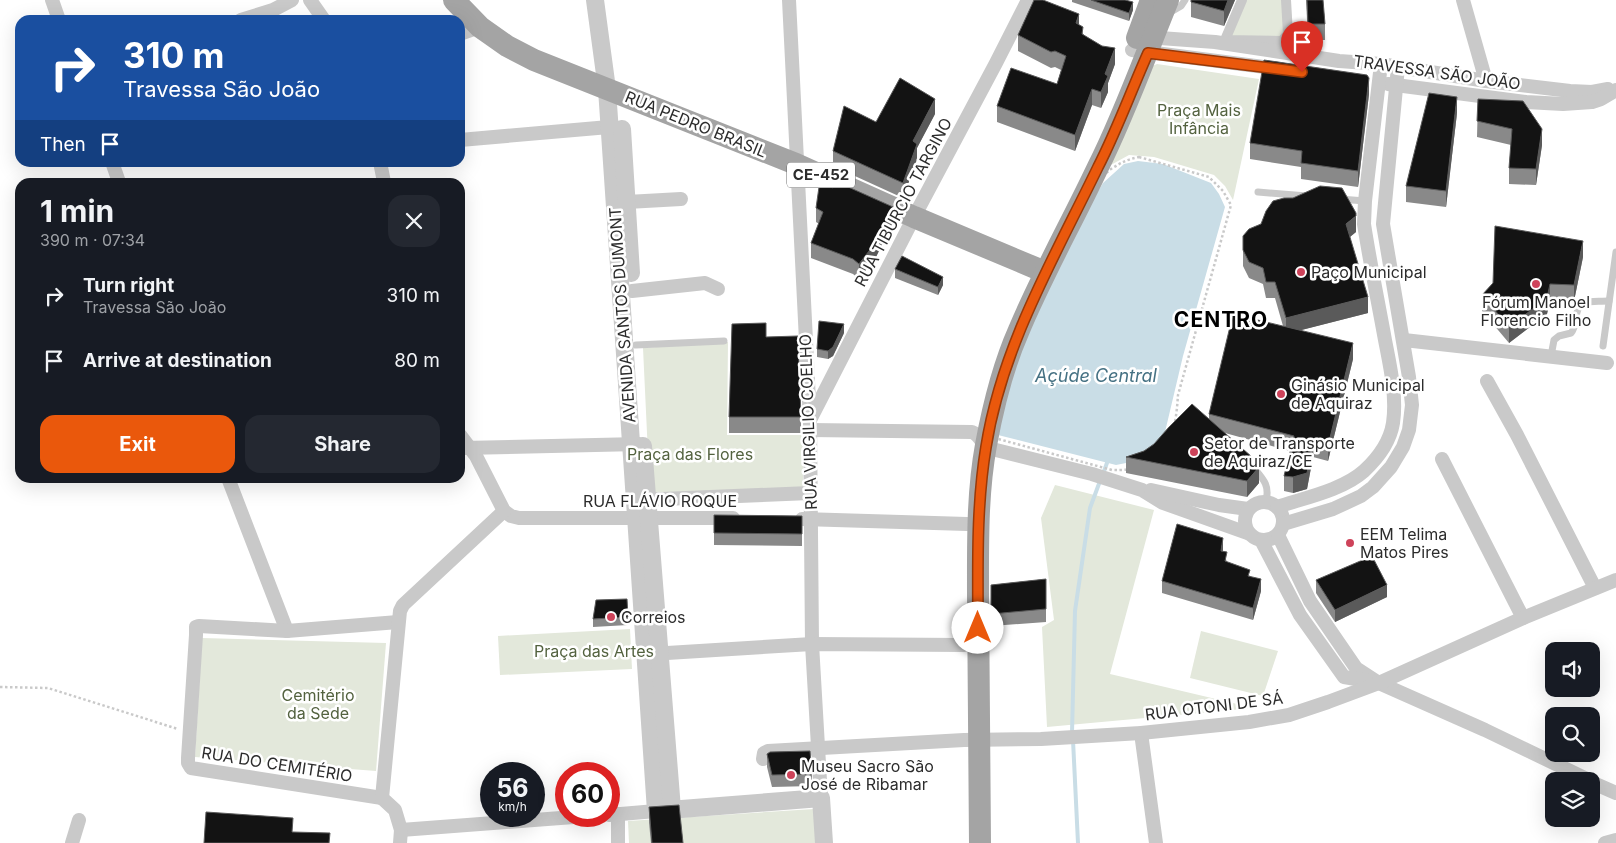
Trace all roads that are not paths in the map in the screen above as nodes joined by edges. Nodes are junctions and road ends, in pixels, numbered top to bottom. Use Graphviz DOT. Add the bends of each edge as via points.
graph roads {
  1 [pos="52,0"];
  2 [pos="292,0"];
  3 [pos="310,0"];
  4 [pos="454,0"];
  5 [pos="595,0"];
  6 [pos="606,0"];
  7 [pos="789,0"];
  8 [pos="1151,0"];
  9 [pos="1168,0"];
  10 [pos="1185,0"];
  11 [pos="1242,0"];
  12 [pos="1286,0"];
  13 [pos="1463,0"];
  14 [pos="1025,2"];
  15 [pos="57,15"];
  16 [pos="258,15"];
  17 [pos="320,15"];
  18 [pos="462,15"];
  19 [pos="470,31"];
  20 [pos="1146,40"];
  21 [pos="1380,64"];
  22 [pos="1398,67"];
  23 [pos="1292,71"];
  24 [pos="1486,81"];
  25 [pos="1373,82"];
  26 [pos="1396,84"];
  27 [pos="1616,88"];
  28 [pos="613,91"];
  29 [pos="609,126"];
  30 [pos="465,140"];
  31 [pos="796,164"];
  32 [pos="1258,192"];
  33 [pos="1316,197"];
  34 [pos="1336,198"];
  35 [pos="681,199"];
  36 [pos="1365,201"];
  37 [pos="627,202"];
  38 [pos="914,217"];
  39 [pos="1616,252"];
  40 [pos="1039,269"];
  41 [pos="718,289"];
  42 [pos="632,291"];
  43 [pos="1609,301"];
  44 [pos="1404,340"];
  45 [pos="724,341"];
  46 [pos="636,346"];
  47 [pos="1603,346"];
  48 [pos="1551,356"];
  49 [pos="1607,363"];
  50 [pos="1487,381"];
  51 [pos="810,426"];
  52 [pos="981,440"];
  53 [pos="637,444"];
  54 [pos="465,448"];
  55 [pos="1442,459"];
  56 [pos="1247,460"];
  57 [pos="230,483"];
  58 [pos="1142,490"];
  59 [pos="810,492"];
  60 [pos="1271,504"];
  61 [pos="641,509"];
  62 [pos="1248,509"];
  63 [pos="504,512"];
  64 [pos="751,518"];
  65 [pos="790,519"];
  66 [pos="810,519"];
  67 [pos="967,524"];
  68 [pos="1280,529"];
  69 [pos="1255,537"];
  70 [pos="1616,580"];
  71 [pos="1595,588"];
  72 [pos="1523,618"];
  73 [pos="398,622"];
  74 [pos="287,631"];
  75 [pos="812,644"];
  76 [pos="964,645"];
  77 [pos="653,654"];
  78 [pos="1379,683"];
  79 [pos="1141,733"];
  80 [pos="972,740"];
  81 [pos="819,748"];
  82 [pos="763,759"];
  83 [pos="1572,772"];
  84 [pos="1600,785"];
  85 [pos="1616,793"];
  86 [pos="382,798"];
  87 [pos="821,798"];
  88 [pos="664,810"];
  89 [pos="620,814"];
  90 [pos="79,820"];
  91 [pos="555,820"];
  92 [pos="616,827"];
  93 [pos="400,837"];
  94 [pos="1616,840"];
  95 [pos="72,843"];
  96 [pos="618,843"];
  97 [pos="824,843"];
  98 [pos="966,843"];
  99 [pos="980,843"];
  100 [pos="1156,843"];
  101 [pos="1606,843"];
  1 -- 15 [label="street"];
  2 -- 16 [label="street"];
  3 -- 17 [label="street"];
  4 -- 18 [label="main road, RUA PEDRO BRASIL / CE-452"];
  5 -- 28 [label="street, AVENIDA SANTOS DUMONT"];
  6 -- 28 [label="street, AVENIDA SANTOS DUMONT"];
  7 -- 31 [label="street, RUA VIRGILIO COELHO"];
  8 -- 20 [label="main road"];
  9 -- 20 [label="main road"];
  10 -- 20 [label="lane" via="1165,16"];
  11 -- 12 [label="street" via="1225,40 1282,41 1288,34"];
  13 -- 24 [label="street"];
  14 -- 38 [label="street, RUA TIBURCIO TARGINO" via="996,64"];
  19 -- 28 [label="main road, RUA PEDRO BRASIL / CE-452"];
  20 -- 21 [label="street, TRAVESSA SÃO JOÃO" via="1215,42"];
  20 -- 23 [label="street"];
  20 -- 40 [label="main road" via="1104,118"];
  21 -- 22 [label="street, TRAVESSA SÃO JOÃO"];
  21 -- 25 [label="street"];
  22 -- 24 [label="street, TRAVESSA SÃO JOÃO"];
  22 -- 26 [label="street"];
  24 -- 27 [label="street, TRAVESSA SÃO JOÃO" via="1582,92"];
  25 -- 26 [label="street, TRAVESSA SÃO JOÃO"];
  25 -- 36 [label="street"];
  26 -- 27 [label="street, TRAVESSA SÃO JOÃO" via="1563,104 1592,102"];
  26 -- 44 [label="street" via="1383,224"];
  28 -- 29 [label="street, AVENIDA SANTOS DUMONT"];
  28 -- 31 [label="main road, RUA PEDRO BRASIL / CE-452"];
  28 -- 37 [label="street, AVENIDA SANTOS DUMONT"];
  29 -- 30 [label="street"];
  29 -- 53 [label="street, AVENIDA SANTOS DUMONT"];
  31 -- 38 [label="main road, RUA PEDRO BRASIL / CE-452"];
  31 -- 51 [label="street, RUA VIRGILIO COELHO"];
  32 -- 33 [label="lane"];
  34 -- 36 [label="lane"];
  35 -- 37 [label="street"];
  36 -- 60 [label="street" via="1368,252 1391,374 1394,408 1391,432 1381,452 1363,472 1347,482 1317,494"];
  37 -- 42 [label="street, AVENIDA SANTOS DUMONT"];
  38 -- 40 [label="main road, RUA PEDRO BRASIL / CE-452"];
  38 -- 51 [label="street, RUA TIBURCIO TARGINO"];
  39 -- 43 [label="lane"];
  40 -- 52 [label="main road" via="1005,328 986,390"];
  41 -- 42 [label="street" via="705,283"];
  42 -- 46 [label="street, AVENIDA SANTOS DUMONT"];
  43 -- 47 [label="lane"];
  43 -- 48 [label="lane" via="1580,304 1574,329 1554,340"];
  44 -- 48 [label="street"];
  44 -- 68 [label="street" via="1411,417 1403,447 1391,467 1361,496"];
  45 -- 46 [label="lane"];
  46 -- 53 [label="street, AVENIDA SANTOS DUMONT"];
  48 -- 49 [label="street"];
  50 -- 71 [label="street"];
  51 -- 52 [label="street" via="972,432"];
  51 -- 59 [label="street, RUA VIRGILIO COELHO"];
  52 -- 58 [label="street" via="1109,474"];
  52 -- 67 [label="main road" via="970,482"];
  52 -- 80 [label="main road" via="978,645"];
  53 -- 54 [label="street"];
  53 -- 61 [label="street, AVENIDA SANTOS DUMONT"];
  54 -- 63 [label="street" via="480,463"];
  55 -- 72 [label="street"];
  56 -- 60 [label="lane" via="1267,486"];
  57 -- 74 [label="street"];
  58 -- 62 [label="street"];
  58 -- 69 [label="street" via="1163,503"];
  59 -- 61 [label="street, RUA FLÁVIO ROQUE"];
  59 -- 66 [label="street, RUA VIRGILIO COELHO"];
  60 -- 62 [label="street" via="1259,502"];
  60 -- 68 [label="street" via="1283,517"];
  61 -- 63 [label="street, RUA FLÁVIO ROQUE" via="519,518"];
  61 -- 64 [label="street, RUA FLÁVIO ROQUE"];
  61 -- 77 [label="street, AVENIDA SANTOS DUMONT"];
  62 -- 69 [label="street" via="1244,522"];
  63 -- 73 [label="street" via="403,605"];
  65 -- 66 [label="street"];
  66 -- 67 [label="street"];
  66 -- 75 [label="street, RUA VIRGILIO COELHO"];
  67 -- 76 [label="main road"];
  68 -- 69 [label="street" via="1267,540"];
  68 -- 78 [label="street" via="1305,592 1320,616 1356,668"];
  69 -- 78 [label="street" via="1300,615 1344,677"];
  70 -- 71 [label="street, RUA OTONI DE SÁ"];
  71 -- 72 [label="street, RUA OTONI DE SÁ"];
  72 -- 78 [label="street, RUA OTONI DE SÁ"];
  73 -- 74 [label="street, RUA DO CEMITÉRIO"];
  73 -- 86 [label="street"];
  74 -- 86 [label="street, RUA DO CEMITÉRIO" via="196,627 188,763 191,768"];
  75 -- 76 [label="street"];
  75 -- 77 [label="street"];
  75 -- 81 [label="street, RUA VIRGILIO COELHO"];
  76 -- 80 [label="main road"];
  77 -- 88 [label="street, AVENIDA SANTOS DUMONT"];
  78 -- 79 [label="street, RUA OTONI DE SÁ" via="1289,715"];
  78 -- 83 [label="street"];
  79 -- 80 [label="street, RUA OTONI DE SÁ"];
  79 -- 100 [label="street"];
  80 -- 81 [label="street, RUA OTONI DE SÁ"];
  80 -- 98 [label="main road"];
  80 -- 99 [label="main road"];
  81 -- 82 [label="street, RUA OTONI DE SÁ" via="768,751"];
  81 -- 87 [label="street, RUA VIRGILIO COELHO"];
  84 -- 85 [label="street"];
  86 -- 93 [label="street" via="395,810"];
  87 -- 88 [label="street"];
  87 -- 97 [label="street, RUA VIRGILIO COELHO"];
  88 -- 89 [label="street"];
  90 -- 95 [label="street"];
  91 -- 93 [label="street"];
  92 -- 96 [label="street"];
  94 -- 101 [label="street"];
}
